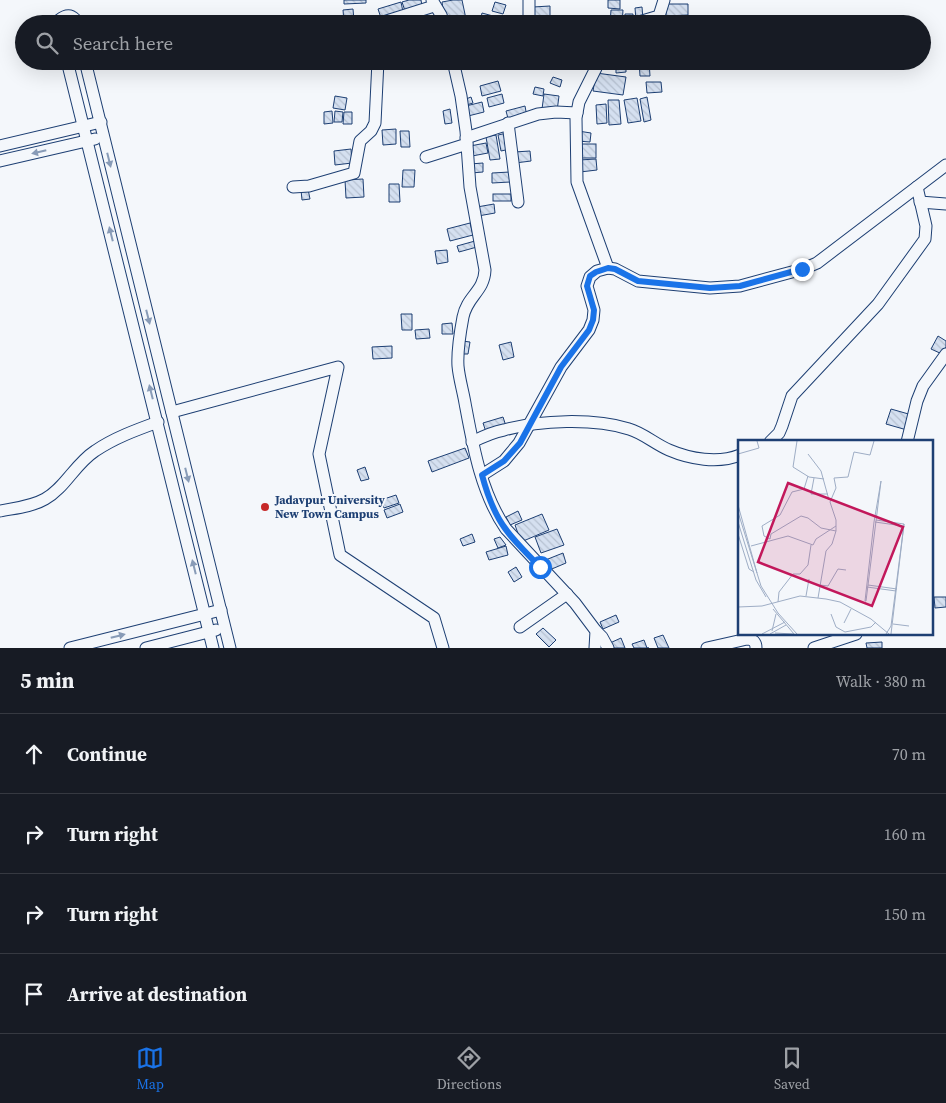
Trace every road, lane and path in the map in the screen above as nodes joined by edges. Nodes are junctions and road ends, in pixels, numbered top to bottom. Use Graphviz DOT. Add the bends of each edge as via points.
graph roads {
  1 [pos="529,0"];
  2 [pos="664,0"];
  3 [pos="433,3"];
  4 [pos="401,15"];
  5 [pos="441,15"];
  6 [pos="530,15"];
  7 [pos="659,15"];
  8 [pos="70,70"];
  9 [pos="88,70"];
  10 [pos="378,70"];
  11 [pos="455,70"];
  12 [pos="595,70"];
  13 [pos="577,112"];
  14 [pos="101,122"];
  15 [pos="508,123"];
  16 [pos="84,126"];
  17 [pos="104,137"];
  18 [pos="88,141"];
  19 [pos="467,141"];
  20 [pos="0,146"];
  21 [pos="426,157"];
  22 [pos="0,161"];
  23 [pos="946,165"];
  24 [pos="293,187"];
  25 [pos="917,187"];
  26 [pos="518,202"];
  27 [pos="920,202"];
  28 [pos="946,204"];
  29 [pos="608,268"];
  30 [pos="946,354"];
  31 [pos="172,412"];
  32 [pos="158,422"];
  33 [pos="530,426"];
  34 [pos="775,440"];
  35 [pos="907,440"];
  36 [pos="472,442"];
  37 [pos="738,456"];
  38 [pos="482,475"];
  39 [pos="0,511"];
  40 [pos="567,594"];
  41 [pos="221,610"];
  42 [pos="206,614"];
  43 [pos="520,627"];
  44 [pos="225,628"];
  45 [pos="596,631"];
  46 [pos="209,632"];
  47 [pos="850,636"];
  48 [pos="70,648"];
  49 [pos="146,648"];
  50 [pos="213,648"];
  51 [pos="230,648"];
  52 [pos="443,648"];
  53 [pos="595,648"];
  54 [pos="608,648"];
  55 [pos="706,648"];
  56 [pos="756,648"];
  57 [pos="814,648"];
  1 -- 6 [label="street"];
  2 -- 7 [label="street"];
  3 -- 4 [label="street"];
  3 -- 5 [label="street"];
  8 -- 16 [label="street"];
  9 -- 14 [label="street"];
  10 -- 24 [label="street" via="375,122 360,141 354,173 309,186"];
  11 -- 19 [label="street"];
  12 -- 13 [label="street"];
  13 -- 15 [label="street" via="538,114"];
  13 -- 29 [label="street" via="577,182"];
  14 -- 16 [label="street"];
  14 -- 17 [label="street"];
  15 -- 19 [label="street"];
  15 -- 26 [label="street"];
  16 -- 18 [label="street"];
  16 -- 20 [label="street"];
  17 -- 18 [label="street"];
  17 -- 31 [label="street, one-way"];
  18 -- 22 [label="street, one-way"];
  32 -- 18 [label="street, one-way"];
  19 -- 21 [label="street"];
  19 -- 36 [label="street" via="470,187 485,270 482,286 468,301 460,338 458,366"];
  23 -- 25 [label="street"];
  25 -- 27 [label="street"];
  25 -- 29 [label="street" via="817,263 740,286 699,288 638,281"];
  27 -- 28 [label="street"];
  27 -- 34 [label="street" via="926,239 878,304 792,396"];
  29 -- 33 [label="street" via="590,276 587,282 594,310 593,320 561,367"];
  30 -- 35 [label="street" via="923,386"];
  31 -- 41 [label="street, one-way"];
  31 -- 52 [label="street" via="338,367 319,454 340,555 434,618"];
  32 -- 39 [label="street" via="123,435 94,451 44,500"];
  42 -- 32 [label="street, one-way"];
  33 -- 36 [label="street" via="505,429"];
  33 -- 37 [label="street" via="558,422 604,424 629,429 669,450 694,458 725,459"];
  33 -- 38 [label="street" via="504,461"];
  36 -- 38 [label="street"];
  38 -- 40 [label="street" via="498,518"];
  40 -- 43 [label="street"];
  40 -- 45 [label="street"];
  41 -- 42 [label="street"];
  41 -- 44 [label="street"];
  42 -- 46 [label="street"];
  48 -- 42 [label="street, one-way"];
  44 -- 46 [label="street"];
  44 -- 51 [label="street"];
  45 -- 53 [label="street"];
  45 -- 54 [label="street"];
  46 -- 49 [label="street"];
  46 -- 50 [label="street"];
  47 -- 57 [label="street"];
  55 -- 56 [label="street" via="752,639"];
}
